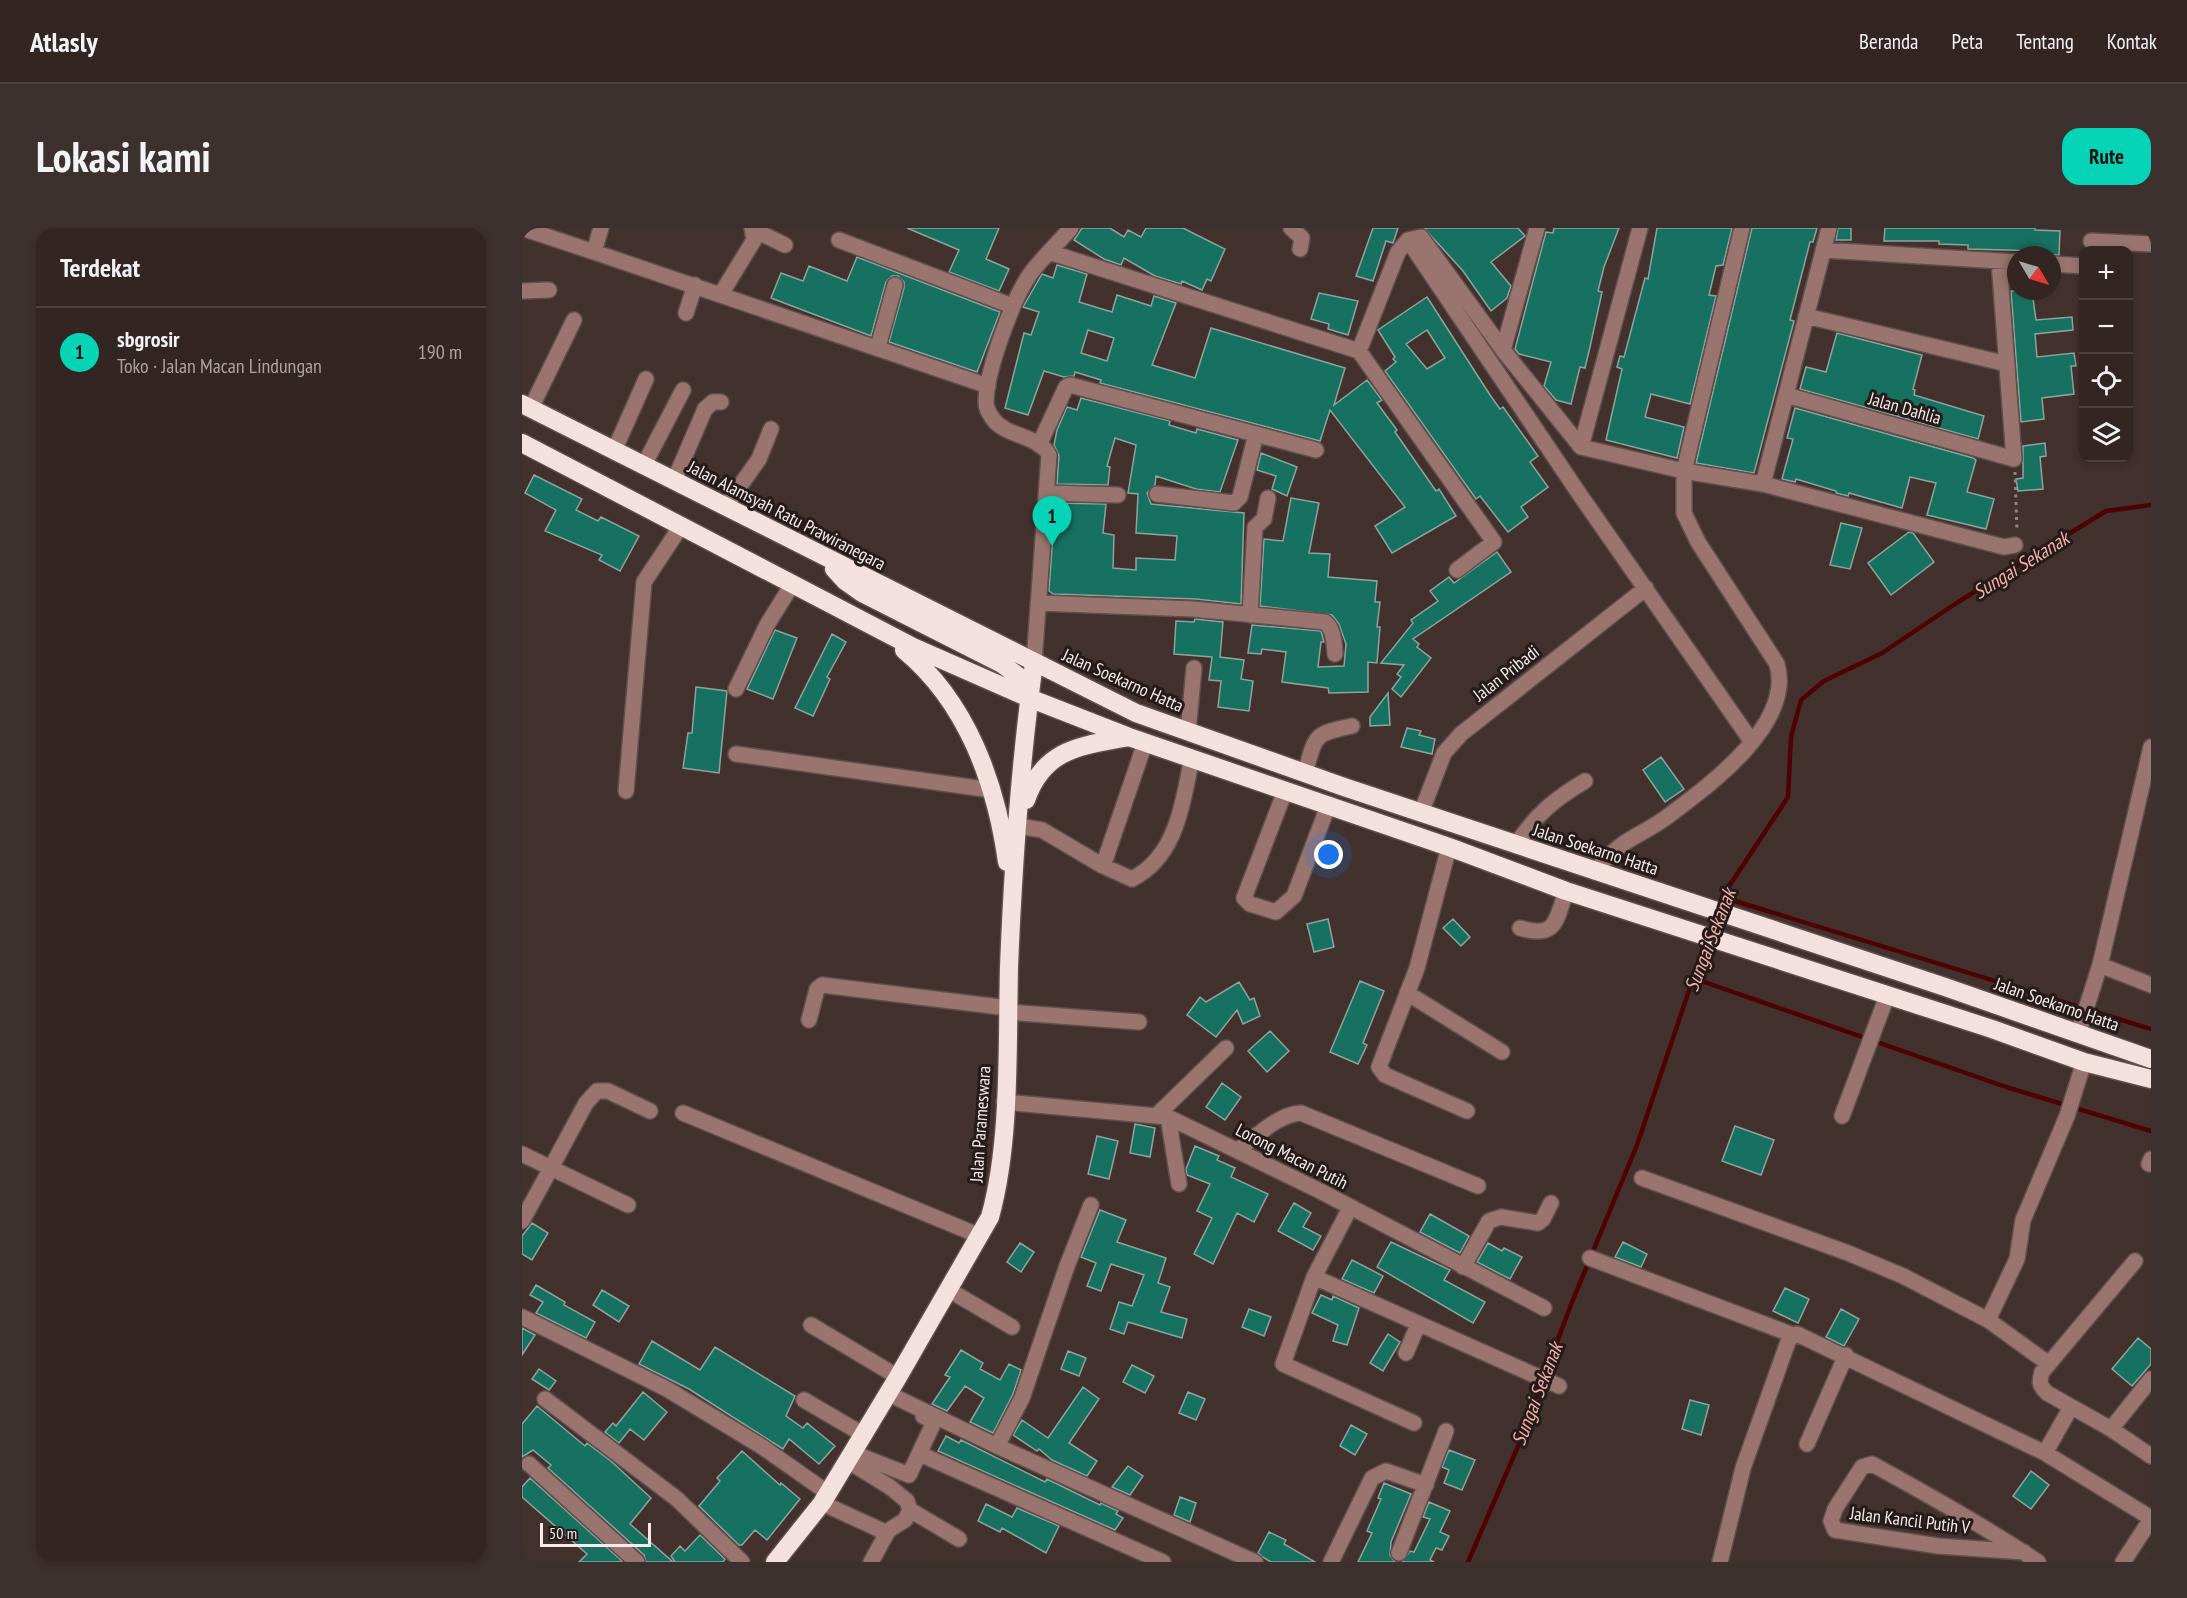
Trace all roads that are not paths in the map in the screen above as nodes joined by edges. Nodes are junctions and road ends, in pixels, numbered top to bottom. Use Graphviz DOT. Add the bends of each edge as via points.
graph roads {
  1 [pos="522,228"];
  2 [pos="601,228"];
  3 [pos="1071,228"];
  4 [pos="1291,228"];
  5 [pos="1640,228"];
  6 [pos="1742,228"];
  7 [pos="1829,228"];
  8 [pos="753,229"];
  9 [pos="1535,230"];
  10 [pos="839,240"];
  11 [pos="1408,240"];
  12 [pos="2091,240"];
  13 [pos="2151,244"];
  14 [pos="785,245"];
  15 [pos="1300,249"];
  16 [pos="1823,250"];
  17 [pos="594,252"];
  18 [pos="1049,252"];
  19 [pos="1999,261"];
  20 [pos="2007,261"];
  21 [pos="2061,265"];
  22 [pos="2079,266"];
  23 [pos="695,285"];
  24 [pos="895,285"];
  25 [pos="549,290"];
  26 [pos="522,291"];
  27 [pos="721,294"];
  28 [pos="1012,306"];
  29 [pos="686,313"];
  30 [pos="1806,316"];
  31 [pos="574,320"];
  32 [pos="878,346"];
  33 [pos="1503,350"];
  34 [pos="1359,351"];
  35 [pos="2007,364"];
  36 [pos="646,379"];
  37 [pos="988,386"];
  38 [pos="683,390"];
  39 [pos="1786,395"];
  40 [pos="721,402"];
  41 [pos="527,406"];
  42 [pos="771,429"];
  43 [pos="1256,434"];
  44 [pos="522,443"];
  45 [pos="1039,445"];
  46 [pos="1581,447"];
  47 [pos="1316,450"];
  48 [pos="614,451"];
  49 [pos="644,465"];
  50 [pos="1684,471"];
  51 [pos="674,481"];
  52 [pos="1763,484"];
  53 [pos="1047,493"];
  54 [pos="1157,494"];
  55 [pos="1118,495"];
  56 [pos="1268,498"];
  57 [pos="725,507"];
  58 [pos="681,525"];
  59 [pos="2015,546"];
  60 [pos="823,557"];
  61 [pos="1457,570"];
  62 [pos="793,583"];
  63 [pos="1646,588"];
  64 [pos="1038,603"];
  65 [pos="1250,615"];
  66 [pos="879,629"];
  67 [pos="1335,654"];
  68 [pos="1034,663"];
  69 [pos="1194,668"];
  70 [pos="736,689"];
  71 [pos="1029,698"];
  72 [pos="1353,726"];
  73 [pos="1188,732"];
  74 [pos="1137,740"];
  75 [pos="1752,742"];
  76 [pos="2151,747"];
  77 [pos="736,754"];
  78 [pos="1192,758"];
  79 [pos="1305,773"];
  80 [pos="1585,781"];
  81 [pos="2146,786"];
  82 [pos="991,790"];
  83 [pos="626,791"];
  84 [pos="1285,791"];
  85 [pos="1328,806"];
  86 [pos="1421,813"];
  87 [pos="1018,826"];
  88 [pos="1516,845"];
  89 [pos="1449,847"];
  90 [pos="1103,866"];
  91 [pos="1595,872"];
  92 [pos="1566,891"];
  93 [pos="1012,894"];
  94 [pos="1520,928"];
  95 [pos="2100,965"];
  96 [pos="2151,985"];
  97 [pos="1407,993"];
  98 [pos="1887,996"];
  99 [pos="1008,1010"];
  100 [pos="809,1020"];
  101 [pos="1139,1022"];
  102 [pos="2078,1034"];
  103 [pos="1226,1048"];
  104 [pos="1502,1052"];
  105 [pos="2151,1059"];
  106 [pos="2084,1062"];
  107 [pos="2151,1079"];
  108 [pos="1004,1102"];
  109 [pos="650,1111"];
  110 [pos="1467,1111"];
  111 [pos="683,1113"];
  112 [pos="1163,1115"];
  113 [pos="1842,1116"];
  114 [pos="1238,1150"];
  115 [pos="522,1154"];
  116 [pos="551,1168"];
  117 [pos="1642,1178"];
  118 [pos="1179,1184"];
  119 [pos="1478,1186"];
  120 [pos="1551,1203"];
  121 [pos="628,1205"];
  122 [pos="1091,1205"];
  123 [pos="1350,1208"];
  124 [pos="522,1221"];
  125 [pos="980,1236"];
  126 [pos="1590,1258"];
  127 [pos="2136,1261"];
  128 [pos="1463,1267"];
  129 [pos="1314,1277"];
  130 [pos="949,1290"];
  131 [pos="1544,1308"];
  132 [pos="523,1318"];
  133 [pos="1988,1320"];
  134 [pos="1418,1324"];
  135 [pos="812,1325"];
  136 [pos="1012,1327"];
  137 [pos="1793,1335"];
  138 [pos="1406,1353"];
  139 [pos="1846,1355"];
  140 [pos="2049,1364"];
  141 [pos="898,1377"];
  142 [pos="2151,1379"];
  143 [pos="1557,1385"];
  144 [pos="887,1396"];
  145 [pos="545,1399"];
  146 [pos="804,1400"];
  147 [pos="2072,1407"];
  148 [pos="1414,1423"];
  149 [pos="2111,1429"];
  150 [pos="1446,1431"];
  151 [pos="864,1435"];
  152 [pos="1807,1444"];
  153 [pos="997,1446"];
  154 [pos="2045,1453"];
  155 [pos="920,1454"];
  156 [pos="2151,1456"];
  157 [pos="851,1457"];
  158 [pos="529,1464"];
  159 [pos="1426,1485"];
  160 [pos="825,1498"];
  161 [pos="910,1510"];
  162 [pos="2151,1519"];
  163 [pos="886,1532"];
  164 [pos="959,1539"];
  165 [pos="2024,1552"];
  166 [pos="1399,1553"];
  167 [pos="637,1562"];
  168 [pos="742,1562"];
  169 [pos="775,1562"];
  170 [pos="871,1562"];
  171 [pos="1163,1562"];
  172 [pos="1255,1562"];
  173 [pos="1331,1562"];
  174 [pos="1720,1562"];
  175 [pos="2038,1562"];
  176 [pos="2123,1562"];
  1 -- 17 [label="street"];
  2 -- 17 [label="street"];
  3 -- 18 [label="street"];
  4 -- 15 [label="street" via="1302,238"];
  5 -- 46 [label="street"];
  6 -- 50 [label="street"];
  7 -- 16 [label="street"];
  8 -- 14 [label="street"];
  8 -- 27 [label="street" via="754,240"];
  9 -- 33 [label="street"];
  10 -- 28 [label="street"];
  11 -- 33 [label="street" via="1423,240"];
  11 -- 34 [label="street" via="1398,252"];
  11 -- 63 [label="street"];
  12 -- 13 [label="street"];
  16 -- 19 [label="street"];
  16 -- 30 [label="street"];
  17 -- 23 [label="street"];
  18 -- 28 [label="street" via="1030,273"];
  18 -- 34 [label="street"];
  19 -- 20 [label="street"];
  19 -- 35 [label="street"];
  21 -- 22 [label="street"];
  23 -- 27 [label="street"];
  23 -- 29 [label="street"];
  24 -- 32 [label="street"];
  25 -- 26 [label="street"];
  27 -- 32 [label="street"];
  28 -- 37 [label="street"];
  30 -- 35 [label="street"];
  30 -- 39 [label="street"];
  31 -- 41 [label="street"];
  32 -- 37 [label="street"];
  33 -- 46 [label="street"];
  34 -- 61 [label="street" via="1494,542"];
  35 -- 39 [label="street, Jalan Dahlia" via="2014,459"];
  36 -- 48 [label="street"];
  37 -- 45 [label="street" via="987,410 994,421"];
  38 -- 49 [label="street"];
  39 -- 52 [label="street"];
  40 -- 51 [label="street" via="713,402 705,409"];
  41 -- 48 [label="highway, Jalan Alamsyah Ratu Prawiranegara"];
  42 -- 57 [label="street" via="759,459"];
  43 -- 45 [label="street" via="1070,384"];
  43 -- 47 [label="street"];
  43 -- 54 [label="street" via="1240,497 1234,503"];
  44 -- 58 [label="highway"];
  45 -- 53 [label="street" via="1048,451 1050,460"];
  46 -- 50 [label="street"];
  48 -- 49 [label="highway, Jalan Alamsyah Ratu Prawiranegara"];
  49 -- 51 [label="highway, Jalan Alamsyah Ratu Prawiranegara"];
  50 -- 52 [label="street"];
  50 -- 75 [label="street" via="1684,513 1689,528 1780,673 1773,709"];
  51 -- 57 [label="highway, Jalan Alamsyah Ratu Prawiranegara"];
  52 -- 59 [label="street" via="2004,547"];
  53 -- 55 [label="street"];
  53 -- 64 [label="street"];
  56 -- 65 [label="street" via="1264,519 1255,527"];
  57 -- 60 [label="highway, Jalan Alamsyah Ratu Prawiranegara"];
  58 -- 62 [label="highway"];
  58 -- 83 [label="street" via="644,582"];
  60 -- 68 [label="highway, Jalan Alamsyah Ratu Prawiranegara"];
  60 -- 71 [label="highway" via="845,581 862,592 1002,664 1018,676"];
  62 -- 66 [label="highway"];
  62 -- 70 [label="street" via="767,625"];
  63 -- 75 [label="street"];
  63 -- 86 [label="street, Jalan Pribadi" via="1461,734 1444,753"];
  64 -- 65 [label="street"];
  64 -- 68 [label="street"];
  65 -- 67 [label="street" via="1327,623"];
  66 -- 71 [label="highway"];
  66 -- 82 [label="highway" via="923,665 954,703 985,768"];
  68 -- 71 [label="highway, Jalan Parameswara"];
  68 -- 73 [label="highway, Jalan Soekarno Hatta" via="1136,713"];
  69 -- 73 [label="street"];
  71 -- 74 [label="highway"];
  71 -- 87 [label="highway, Jalan Parameswara"];
  72 -- 79 [label="street" via="1322,732 1314,743"];
  73 -- 79 [label="highway, Jalan Soekarno Hatta"];
  74 -- 78 [label="highway"];
  74 -- 87 [label="highway" via="1082,746 1053,760 1031,784"];
  74 -- 90 [label="street"];
  75 -- 91 [label="street" via="1748,750 1670,815 1609,853"];
  76 -- 81 [label="street"];
  77 -- 82 [label="street"];
  78 -- 84 [label="highway"];
  78 -- 90 [label="street" via="1172,837 1150,870 1132,879"];
  79 -- 86 [label="highway, Jalan Soekarno Hatta"];
  80 -- 88 [label="street" via="1539,813"];
  81 -- 95 [label="street"];
  82 -- 93 [label="highway"];
  84 -- 85 [label="highway"];
  84 -- 85 [label="street" via="1244,898 1250,904 1276,912 1294,896"];
  85 -- 89 [label="highway"];
  86 -- 88 [label="highway, Jalan Soekarno Hatta"];
  87 -- 90 [label="street" via="1042,830"];
  87 -- 93 [label="highway, Jalan Parameswara"];
  88 -- 91 [label="highway, Jalan Soekarno Hatta"];
  89 -- 92 [label="highway"];
  89 -- 97 [label="street" via="1418,968"];
  91 -- 102 [label="highway, Jalan Soekarno Hatta"];
  92 -- 94 [label="street" via="1548,930 1538,933"];
  92 -- 98 [label="highway"];
  93 -- 99 [label="highway, Jalan Parameswara"];
  95 -- 96 [label="street"];
  95 -- 102 [label="street"];
  97 -- 104 [label="street"];
  97 -- 110 [label="street" via="1378,1062 1380,1070"];
  98 -- 106 [label="highway"];
  98 -- 113 [label="street"];
  99 -- 100 [label="street" via="822,984 817,989"];
  99 -- 101 [label="street"];
  99 -- 108 [label="highway, Jalan Parameswara"];
  102 -- 105 [label="highway, Jalan Soekarno Hatta"];
  103 -- 112 [label="street"];
  106 -- 107 [label="highway"];
  106 -- 133 [label="street" via="2070,1108 2023,1220 2014,1268"];
  108 -- 112 [label="street, Lorong Macan Putih"];
  108 -- 125 [label="highway, Jalan Parameswara" via="996,1194"];
  109 -- 116 [label="street" via="608,1091 597,1091 586,1103"];
  111 -- 125 [label="street"];
  112 -- 114 [label="street, Lorong Macan Putih"];
  112 -- 118 [label="street"];
  114 -- 119 [label="street" via="1280,1119 1301,1113"];
  114 -- 123 [label="street, Lorong Macan Putih"];
  115 -- 116 [label="street"];
  116 -- 121 [label="street"];
  116 -- 124 [label="street"];
  117 -- 133 [label="street" via="1848,1253"];
  120 -- 128 [label="street" via="1538,1223 1502,1216 1489,1221"];
  122 -- 153 [label="street" via="1022,1398"];
  123 -- 128 [label="street, Lorong Macan Putih"];
  123 -- 129 [label="street"];
  125 -- 130 [label="highway, Jalan Parameswara"];
  126 -- 137 [label="street"];
  127 -- 140 [label="street"];
  128 -- 131 [label="street, Lorong Macan Putih"];
  129 -- 134 [label="street"];
  129 -- 148 [label="street" via="1283,1364"];
  130 -- 136 [label="street"];
  130 -- 141 [label="highway, Jalan Parameswara"];
  132 -- 160 [label="street" via="667,1389 761,1446"];
  133 -- 140 [label="street"];
  134 -- 138 [label="street"];
  134 -- 143 [label="street"];
  135 -- 141 [label="street"];
  137 -- 139 [label="street"];
  137 -- 174 [label="street" via="1743,1468"];
  139 -- 152 [label="street"];
  139 -- 154 [label="street"];
  140 -- 147 [label="street" via="2042,1372 2040,1386"];
  141 -- 144 [label="highway, Jalan Parameswara"];
  142 -- 149 [label="street"];
  144 -- 151 [label="highway, Jalan Parameswara"];
  144 -- 153 [label="street"];
  144 -- 155 [label="street" via="934,1422"];
  145 -- 168 [label="street" via="677,1499"];
  146 -- 151 [label="street"];
  147 -- 149 [label="street"];
  147 -- 154 [label="street"];
  149 -- 156 [label="street"];
  150 -- 159 [label="street"];
  151 -- 157 [label="highway, Jalan Parameswara"];
  153 -- 172 [label="street"];
  154 -- 162 [label="street"];
  155 -- 157 [label="street" via="912,1473 906,1475"];
  155 -- 171 [label="street"];
  157 -- 160 [label="highway, Jalan Parameswara"];
  157 -- 161 [label="street" via="907,1501"];
  158 -- 167 [label="street"];
  159 -- 166 [label="street"];
  159 -- 173 [label="street" via="1386,1472 1372,1478"];
  160 -- 163 [label="street"];
  160 -- 169 [label="highway, Jalan Parameswara"];
  161 -- 163 [label="street" via="905,1520"];
  161 -- 164 [label="street"];
  162 -- 176 [label="street"];
  163 -- 170 [label="street"];
  165 -- 165 [label="street, Jalan Kancil Putih V" via="1938,1546 1835,1530 1831,1521 1862,1467 1872,1464 1963,1513"];
  165 -- 175 [label="street, Jalan Kancil Putih V"];
}
